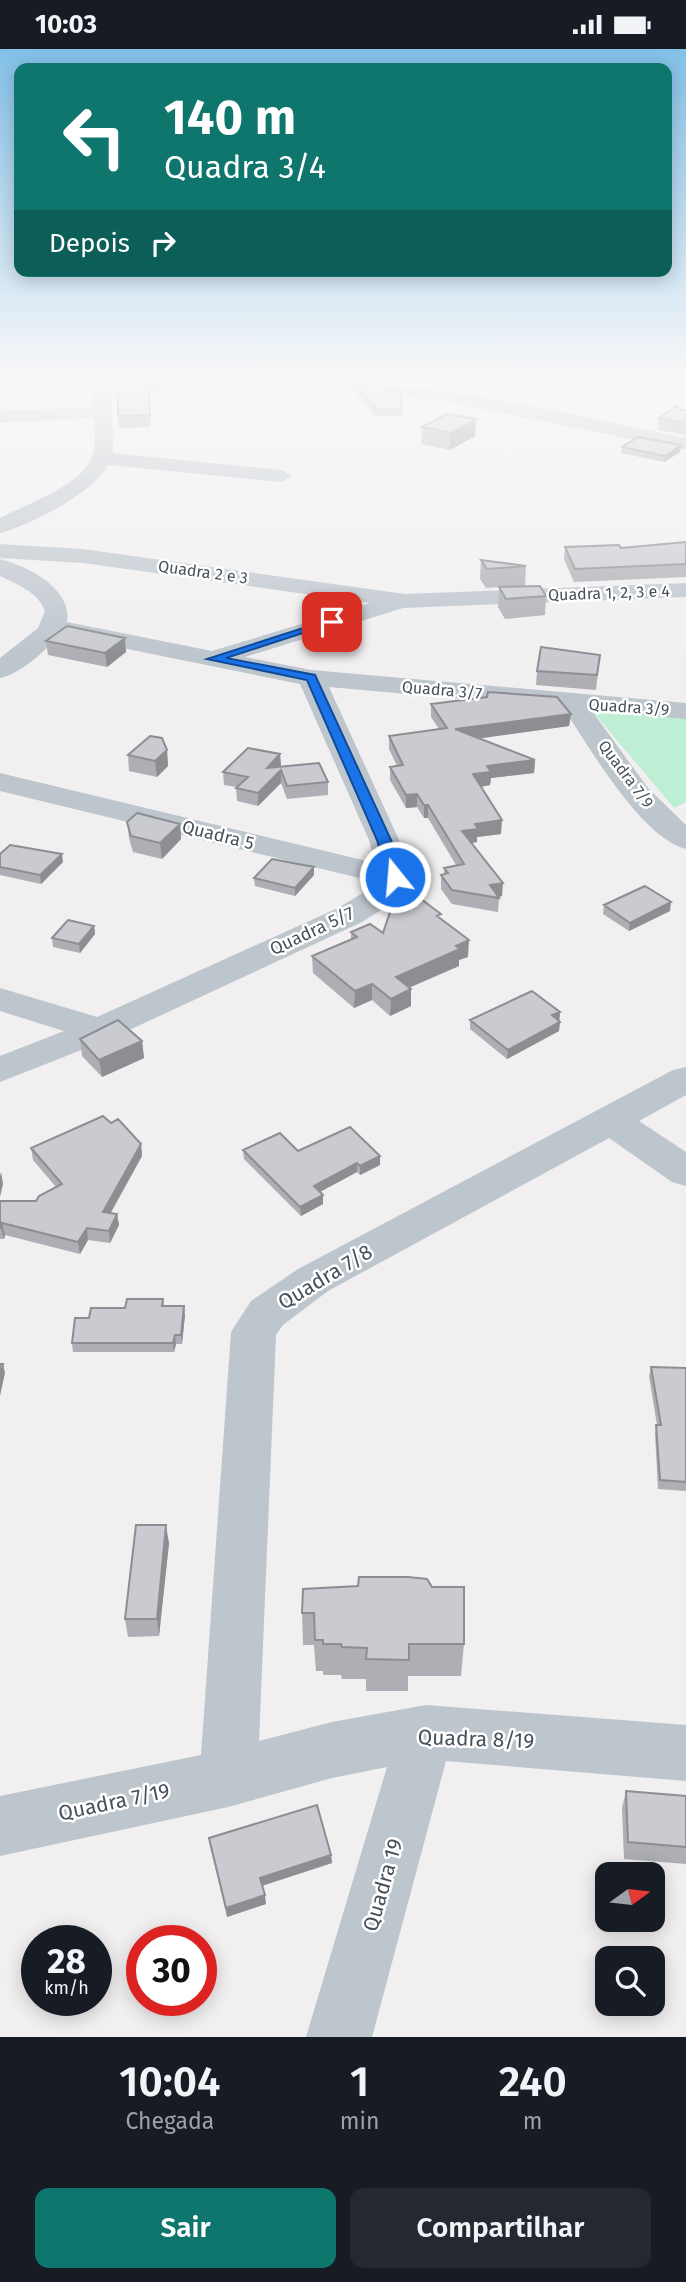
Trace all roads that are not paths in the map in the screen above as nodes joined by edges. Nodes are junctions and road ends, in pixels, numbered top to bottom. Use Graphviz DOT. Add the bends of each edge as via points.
graph roads {
  1 [pos="90,474"];
  2 [pos="260,474"];
  3 [pos="282,476"];
  4 [pos="0,526"];
  5 [pos="0,551"];
  6 [pos="0,566"];
  7 [pos="686,590"];
  8 [pos="405,601"];
  9 [pos="54,627"];
  10 [pos="212,659"];
  11 [pos="0,670"];
  12 [pos="311,678"];
  13 [pos="572,702"];
  14 [pos="686,711"];
  15 [pos="0,782"];
  16 [pos="686,840"];
  17 [pos="395,877"];
  18 [pos="0,999"];
  19 [pos="99,1030"];
  20 [pos="0,1070"];
  21 [pos="686,1079"];
  22 [pos="612,1121"];
  23 [pos="686,1172"];
  24 [pos="426,1733"];
  25 [pos="686,1753"];
  26 [pos="228,1778"];
  27 [pos="0,1826"];
  28 [pos="339,2037"];
  1 -- 4 [label="street" via="84,482"];
  2 -- 3 [label="street"];
  5 -- 8 [label="street, Quadra 2 e 3" via="83,556"];
  6 -- 9 [label="street" via="54,600 58,609"];
  7 -- 8 [label="street, Quadra 1, 2, 3 e 4"];
  8 -- 10 [label="street"];
  9 -- 10 [label="street, Quadra 3/7"];
  9 -- 11 [label="street"];
  10 -- 12 [label="street, Quadra 3/7"];
  12 -- 13 [label="street, Quadra 3/7"];
  12 -- 17 [label="street" via="384,840"];
  13 -- 14 [label="street, Quadra 3/9"];
  13 -- 16 [label="street, Quadra 7/9" via="648,806"];
  15 -- 17 [label="street, Quadra 5"];
  17 -- 19 [label="street, Quadra 5/7" via="383,895 350,915"];
  18 -- 19 [label="street"];
  19 -- 20 [label="street, Quadra 5/7"];
  21 -- 22 [label="street, Quadra 7/8"];
  22 -- 23 [label="street"];
  22 -- 26 [label="street, Quadra 7/8" via="313,1280 267,1313 254,1332"];
  24 -- 25 [label="street, Quadra 8/19"];
  24 -- 26 [label="street, Quadra 8/19" via="332,1750"];
  24 -- 28 [label="street, Quadra 19"];
  26 -- 27 [label="street, Quadra 7/19"];
}
